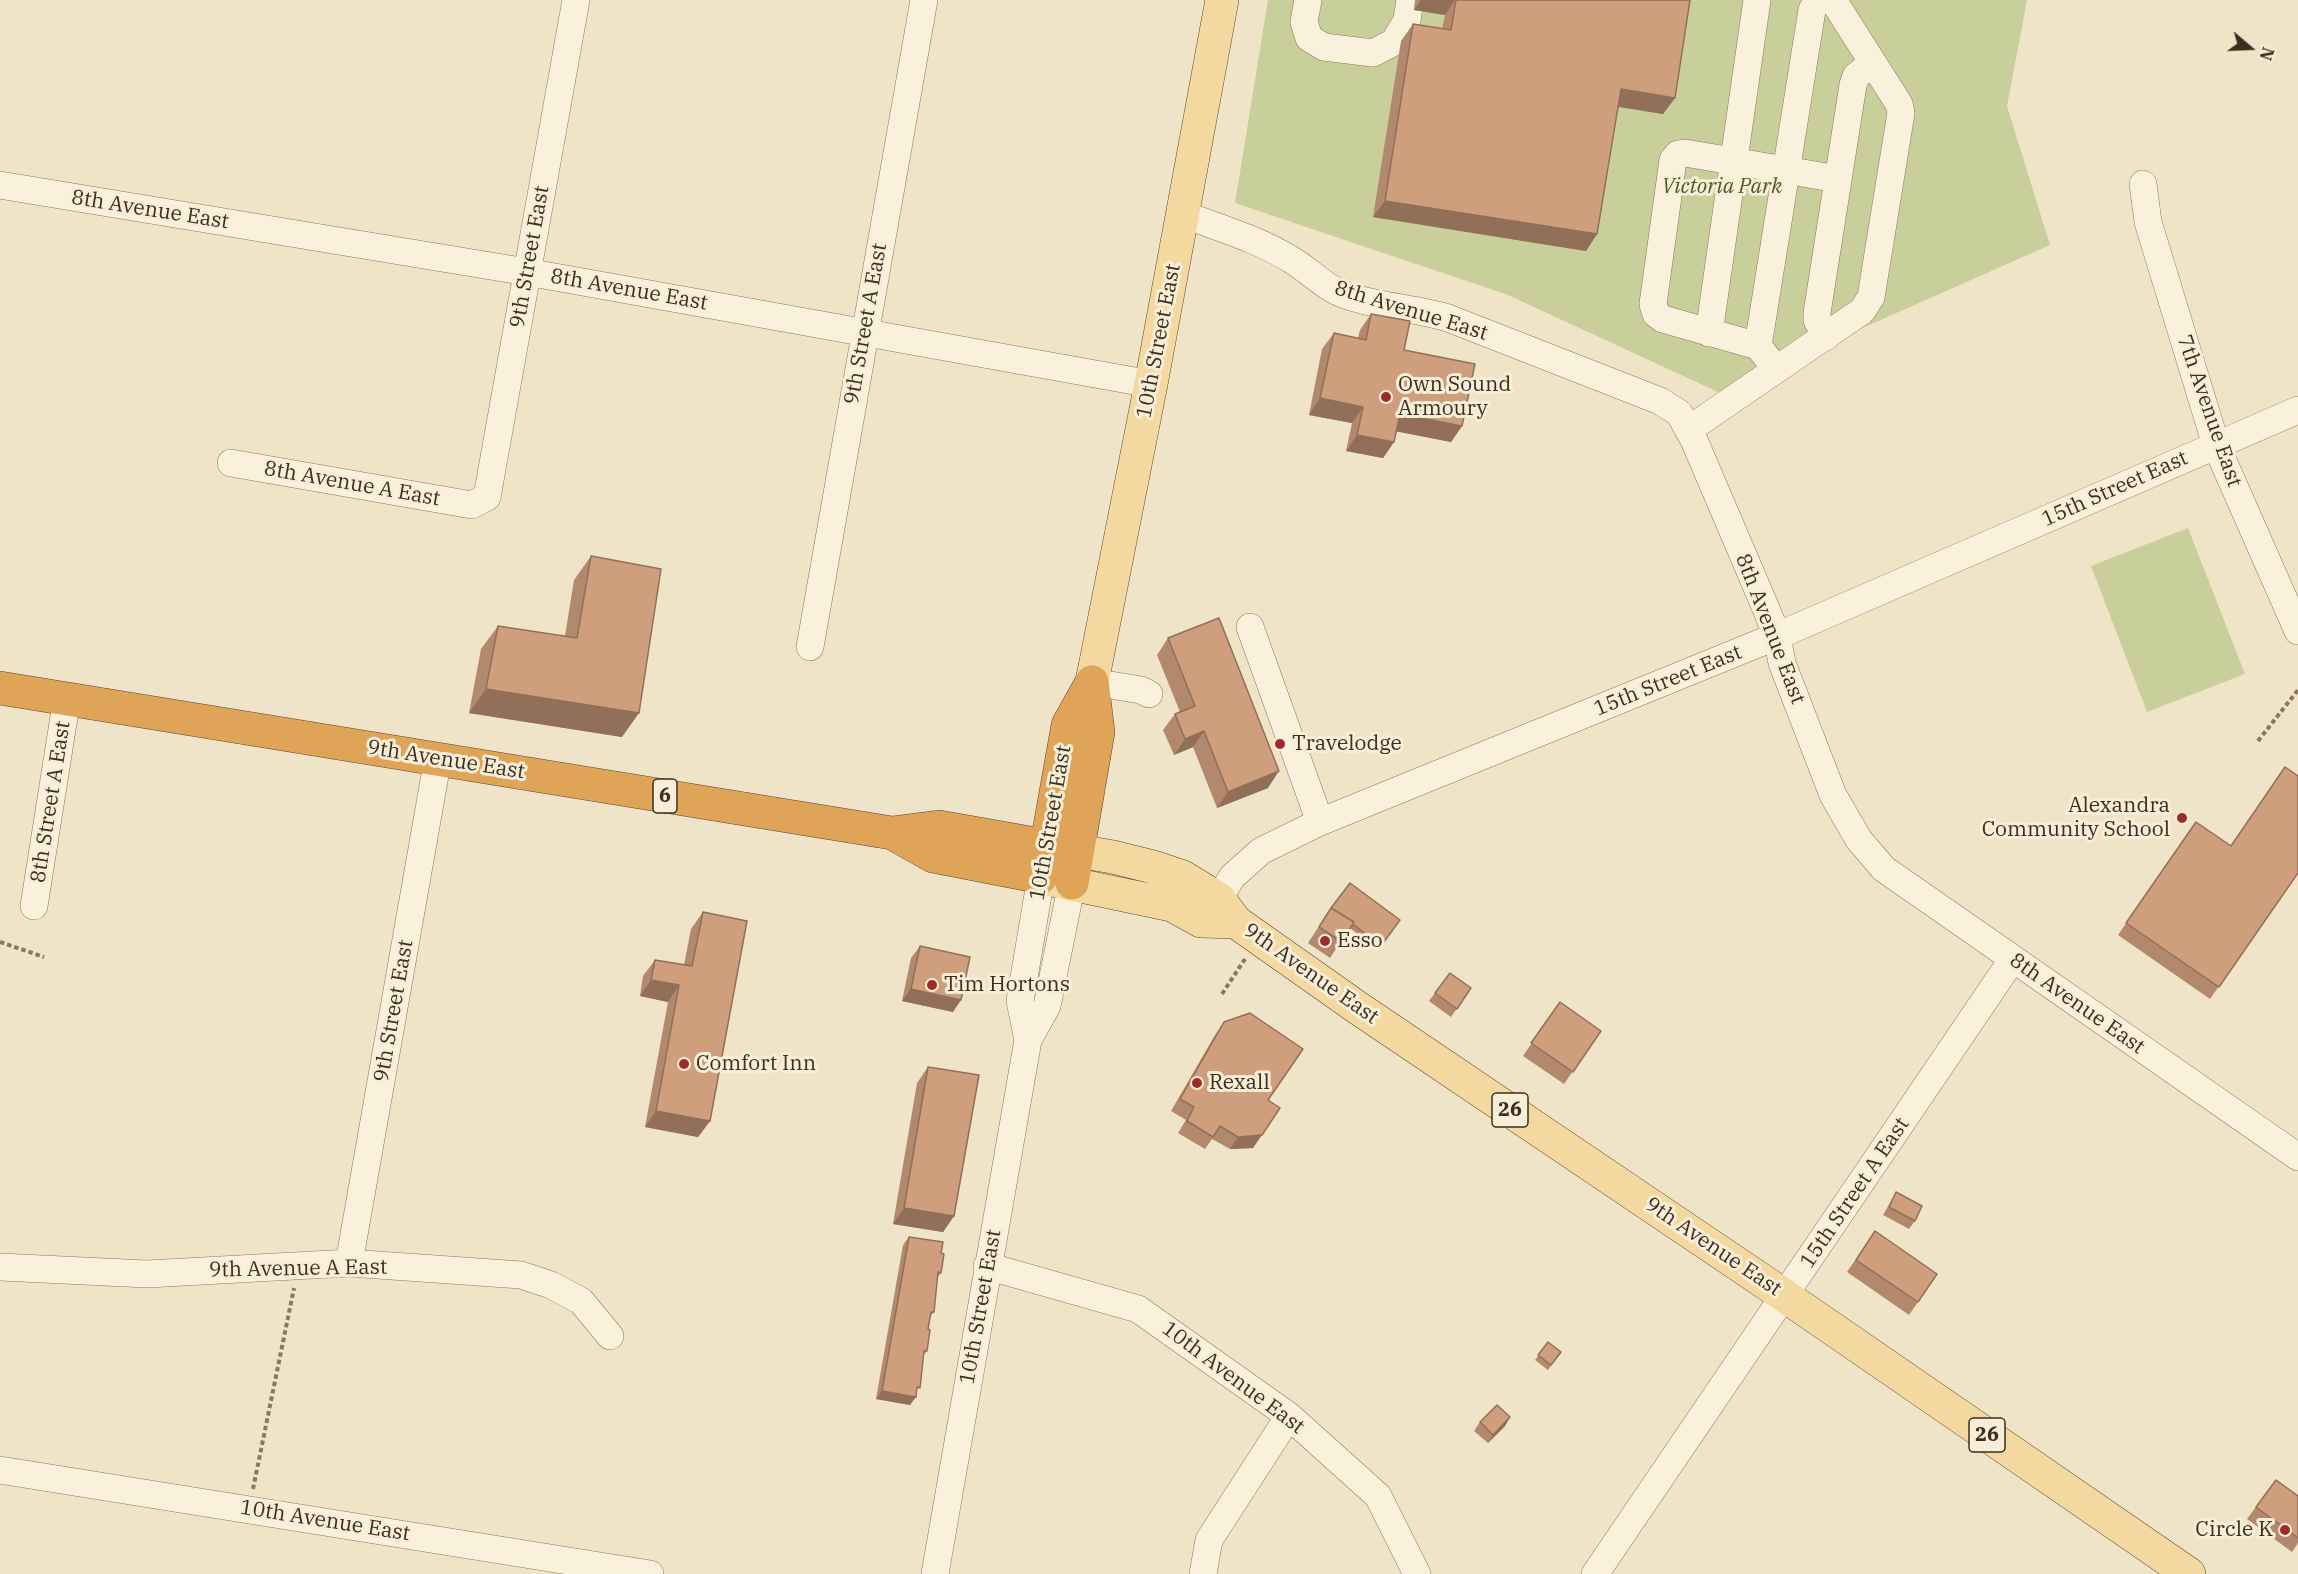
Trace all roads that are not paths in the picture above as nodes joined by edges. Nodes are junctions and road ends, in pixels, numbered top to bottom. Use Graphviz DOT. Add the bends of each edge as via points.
graph roads {
  1 [pos="576,0"];
  2 [pos="924,0"];
  3 [pos="1222,0"];
  4 [pos="1308,0"];
  5 [pos="1410,0"];
  6 [pos="1758,0"];
  7 [pos="1818,0"];
  8 [pos="1833,0"];
  9 [pos="1873,63"];
  10 [pos="1735,162"];
  11 [pos="1787,171"];
  12 [pos="1838,179"];
  13 [pos="2143,184"];
  14 [pos="0,185"];
  15 [pos="1183,214"];
  16 [pos="527,272"];
  17 [pos="865,332"];
  18 [pos="1709,333"];
  19 [pos="1826,337"];
  20 [pos="1758,346"];
  21 [pos="1776,369"];
  22 [pos="1151,384"];
  23 [pos="2298,410"];
  24 [pos="1688,430"];
  25 [pos="2216,445"];
  26 [pos="231,463"];
  27 [pos="472,505"];
  28 [pos="1250,627"];
  29 [pos="2298,631"];
  30 [pos="1777,636"];
  31 [pos="810,647"];
  32 [pos="1092,682"];
  33 [pos="0,688"];
  34 [pos="1149,694"];
  35 [pos="67,698"];
  36 [pos="438,758"];
  37 [pos="1320,822"];
  38 [pos="1060,864"];
  39 [pos="34,906"];
  40 [pos="1238,919"];
  41 [pos="2012,960"];
  42 [pos="2298,1157"];
  43 [pos="349,1263"];
  44 [pos="987,1266"];
  45 [pos="0,1267"];
  46 [pos="1785,1296"];
  47 [pos="610,1336"];
  48 [pos="1289,1416"];
  49 [pos="0,1470"];
  50 [pos="650,1574"];
  51 [pos="934,1574"];
  52 [pos="1203,1574"];
  53 [pos="1417,1574"];
  54 [pos="1595,1574"];
  55 [pos="2189,1574"];
  1 -- 16 [label="street, 9th Street East"];
  2 -- 17 [label="street, 9th Street A East"];
  3 -- 15 [label="main road, 10th Street East"];
  4 -- 5 [label="street" via="1304,22 1309,39 1324,47 1373,52 1394,42 1407,20"];
  6 -- 10 [label="street"];
  7 -- 11 [label="street" via="1812,10"];
  8 -- 9 [label="street"];
  9 -- 12 [label="street" via="1856,76 1853,85"];
  9 -- 19 [label="street" via="1901,113 1871,297 1862,311"];
  10 -- 11 [label="street"];
  10 -- 18 [label="street"];
  10 -- 18 [label="street" via="1685,153 1673,160 1653,304 1656,314 1663,319"];
  11 -- 12 [label="street"];
  11 -- 20 [label="street"];
  12 -- 19 [label="street" via="1817,313"];
  13 -- 25 [label="street, 7th Avenue East" via="2148,222"];
  14 -- 16 [label="street, 8th Avenue East"];
  15 -- 22 [label="main road, 10th Street East"];
  15 -- 24 [label="street, 8th Avenue East" via="1273,249 1328,288 1349,297 1448,318 1660,401 1678,413"];
  16 -- 17 [label="street, 8th Avenue East"];
  16 -- 27 [label="street, 9th Street East" via="488,497"];
  17 -- 22 [label="street, 8th Avenue East"];
  17 -- 31 [label="street, 9th Street A East"];
  18 -- 20 [label="street"];
  19 -- 21 [label="street"];
  20 -- 21 [label="street"];
  21 -- 24 [label="street"];
  22 -- 32 [label="main road, 10th Street East"];
  23 -- 25 [label="street, 15th Street East"];
  24 -- 30 [label="street, 8th Avenue East"];
  25 -- 29 [label="street, 7th Avenue East"];
  25 -- 30 [label="street, 15th Street East"];
  26 -- 27 [label="street, 8th Avenue A East"];
  28 -- 37 [label="street"];
  30 -- 37 [label="street, 15th Street East"];
  30 -- 41 [label="street, 8th Avenue East" via="1782,663 1833,795 1859,840 1884,869"];
  32 -- 34 [label="street"];
  32 -- 38 [label="highway, 10th Street East" via="1068,725"];
  33 -- 35 [label="highway, 9th Avenue East / 6"];
  35 -- 36 [label="highway, 9th Avenue East / 6"];
  35 -- 39 [label="street, 8th Street A East"];
  36 -- 38 [label="highway, 9th Avenue East / 6" via="892,832 939,827"];
  36 -- 43 [label="street, 9th Street East"];
  37 -- 40 [label="street, 15th Street East" via="1261,851 1232,877"];
  38 -- 40 [label="main road, 9th Avenue East" via="1172,905 1202,921"];
  38 -- 44 [label="street, 10th Street East" via="1020,1001 1028,1040"];
  40 -- 46 [label="main road, 9th Avenue East / 26" via="1368,1014"];
  41 -- 42 [label="street, 8th Avenue East"];
  41 -- 46 [label="street, 15th Street A East"];
  43 -- 45 [label="street, 9th Avenue A East" via="147,1274"];
  43 -- 47 [label="street, 9th Avenue A East" via="521,1275 581,1301"];
  44 -- 48 [label="street, 10th Avenue East" via="1138,1308"];
  44 -- 51 [label="street, 10th Street East"];
  46 -- 54 [label="street, 15th Street A East"];
  46 -- 55 [label="main road, 9th Avenue East / 26"];
  48 -- 52 [label="street" via="1209,1540"];
  48 -- 53 [label="street, 10th Avenue East" via="1378,1497"];
  49 -- 50 [label="street, 10th Avenue East"];
}
